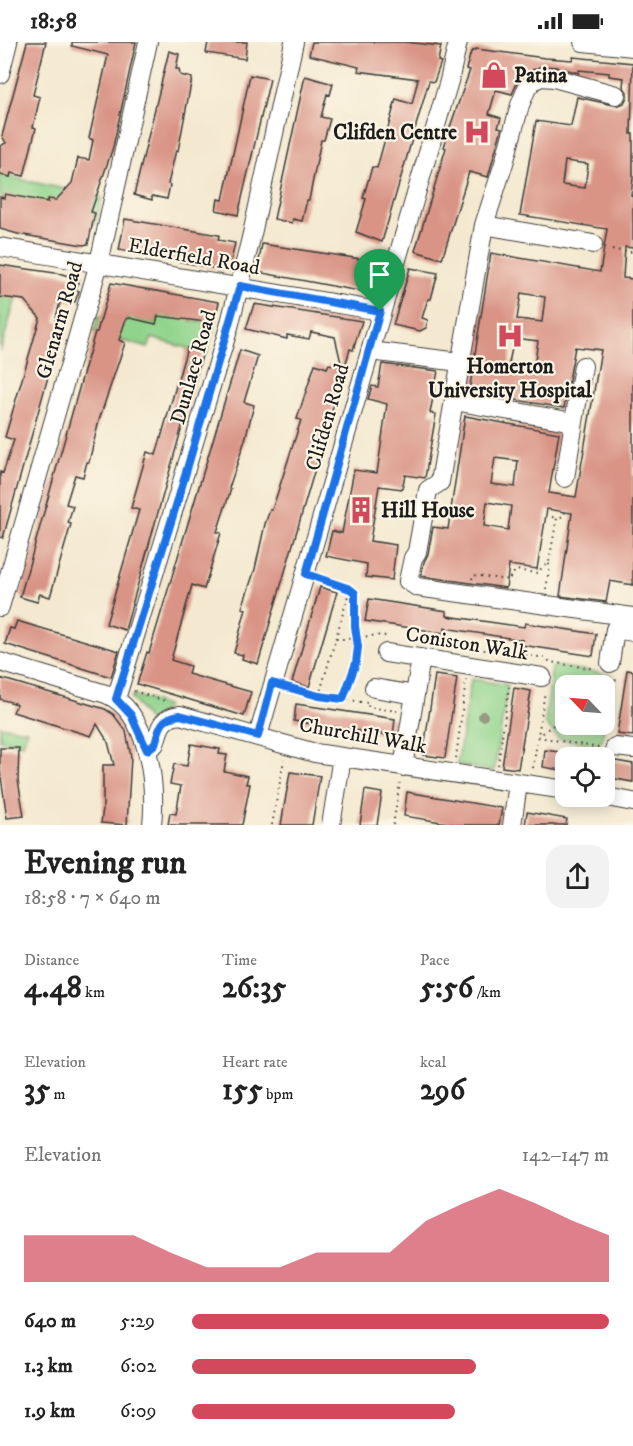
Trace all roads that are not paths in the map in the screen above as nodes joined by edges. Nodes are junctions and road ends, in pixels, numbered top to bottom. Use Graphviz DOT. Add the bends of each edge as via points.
graph roads {
  1 [pos="8,42"];
  2 [pos="294,42"];
  3 [pos="458,42"];
  4 [pos="583,42"];
  5 [pos="148,44"];
  6 [pos="633,47"];
  7 [pos="0,74"];
  8 [pos="616,95"];
  9 [pos="484,225"];
  10 [pos="593,244"];
  11 [pos="0,247"];
  12 [pos="99,263"];
  13 [pos="240,286"];
  14 [pos="380,311"];
  15 [pos="370,351"];
  16 [pos="460,362"];
  17 [pos="583,366"];
  18 [pos="454,401"];
  19 [pos="574,422"];
  20 [pos="565,478"];
  21 [pos="0,607"];
  22 [pos="633,617"];
  23 [pos="633,632"];
  24 [pos="386,653"];
  25 [pos="422,658"];
  26 [pos="0,662"];
  27 [pos="607,668"];
  28 [pos="547,675"];
  29 [pos="374,688"];
  30 [pos="116,699"];
  31 [pos="414,704"];
  32 [pos="258,736"];
  33 [pos="154,740"];
  34 [pos="608,744"];
  35 [pos="633,749"];
  36 [pos="342,757"];
  37 [pos="403,766"];
  38 [pos="518,784"];
  39 [pos="555,789"];
  40 [pos="615,799"];
  41 [pos="633,802"];
  42 [pos="152,825"];
  43 [pos="331,825"];
  44 [pos="512,825"];
  1 -- 7 [label="street"];
  2 -- 13 [label="street, Dunlace Road"];
  3 -- 14 [label="street, Clifden Road"];
  4 -- 6 [label="street"];
  5 -- 12 [label="street, Glenarm Road"];
  8 -- 9 [label="street" via="554,78 533,81 520,105"];
  9 -- 10 [label="street"];
  9 -- 16 [label="street"];
  11 -- 12 [label="street, Elderfield Road"];
  12 -- 13 [label="street, Elderfield Road"];
  12 -- 21 [label="street, Glenarm Road"];
  13 -- 14 [label="street, Elderfield Road"];
  13 -- 30 [label="street, Dunlace Road"];
  14 -- 15 [label="street, Clifden Road"];
  15 -- 16 [label="street"];
  15 -- 32 [label="street, Clifden Road"];
  16 -- 18 [label="street"];
  17 -- 19 [label="street"];
  18 -- 19 [label="street"];
  18 -- 22 [label="street" via="440,482 428,490 408,581 417,586"];
  19 -- 20 [label="street"];
  23 -- 27 [label="street" via="615,629"];
  24 -- 25 [label="street, Coniston Walk"];
  25 -- 28 [label="street, Coniston Walk"];
  25 -- 31 [label="street"];
  26 -- 30 [label="street"];
  29 -- 31 [label="street"];
  30 -- 33 [label="street"];
  31 -- 37 [label="street"];
  32 -- 33 [label="street, Churchill Walk" via="180,715 169,718"];
  32 -- 36 [label="street, Churchill Walk"];
  33 -- 42 [label="street"];
  34 -- 35 [label="street"];
  36 -- 37 [label="street, Churchill Walk"];
  36 -- 43 [label="street"];
  37 -- 38 [label="street, Churchill Walk"];
  38 -- 39 [label="street, Churchill Walk"];
  38 -- 44 [label="street"];
  40 -- 41 [label="street"];
}
